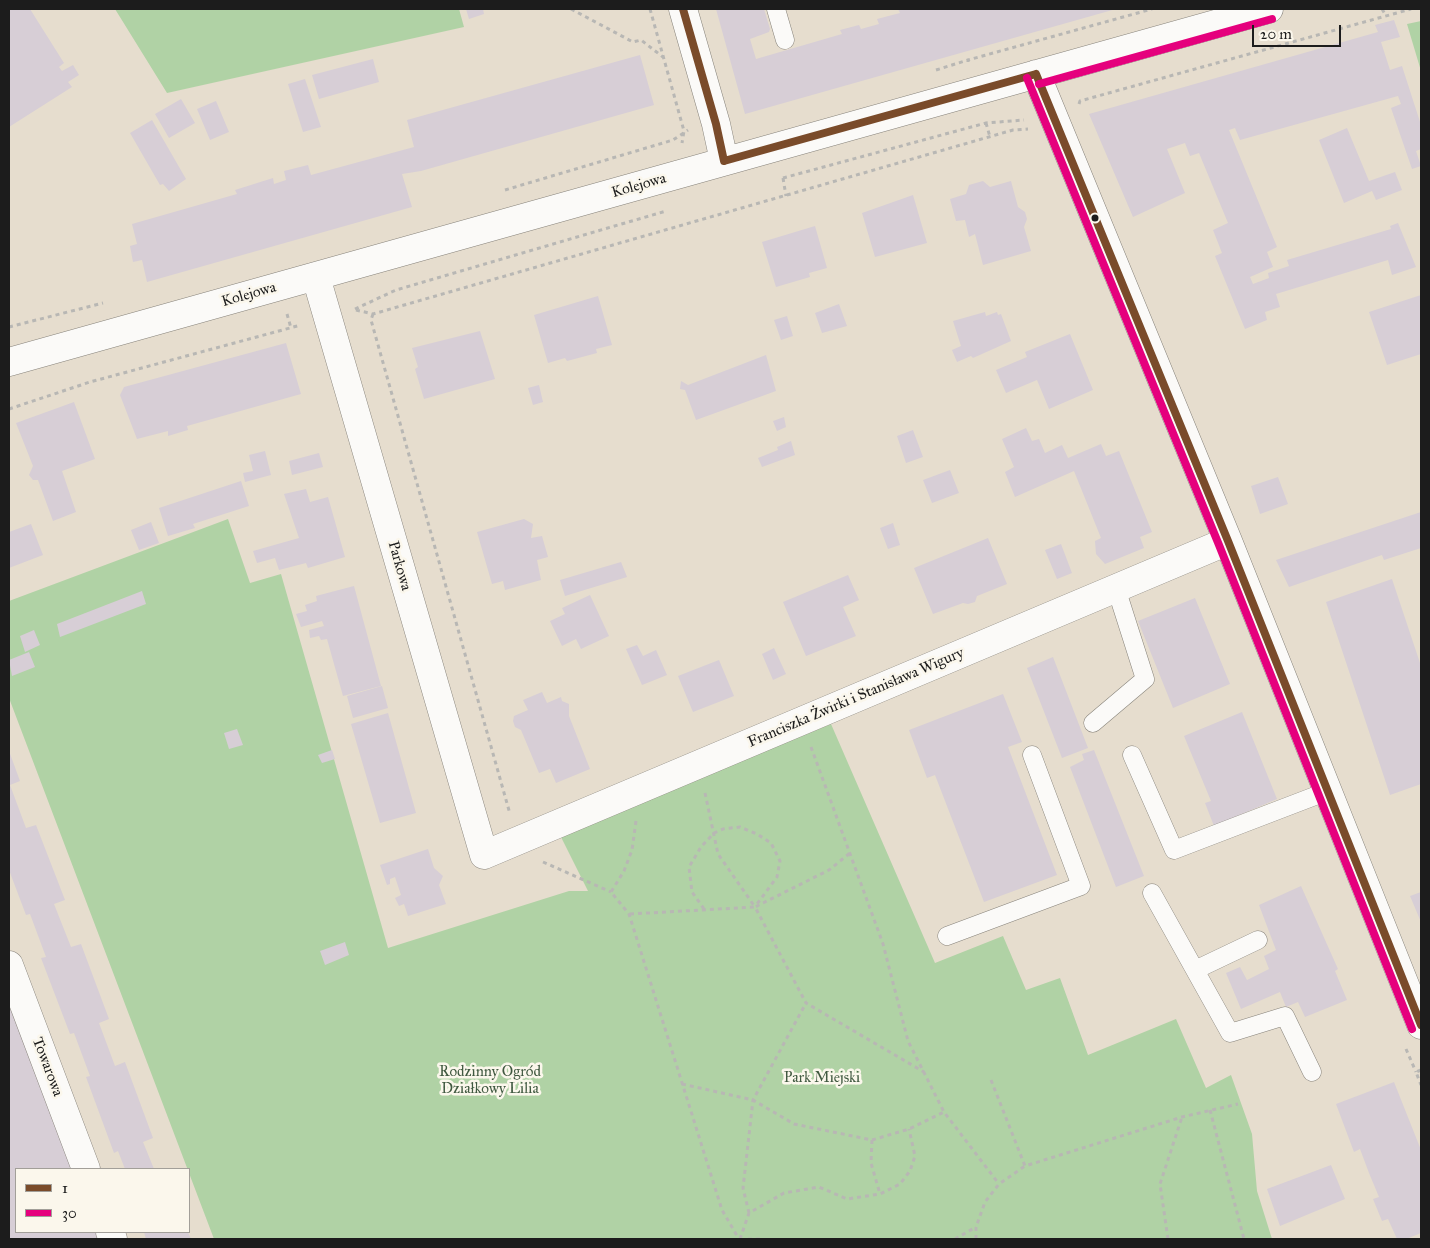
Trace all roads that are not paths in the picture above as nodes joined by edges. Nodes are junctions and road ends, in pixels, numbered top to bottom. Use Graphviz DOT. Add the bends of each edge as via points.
graph roads {
  1 [pos="683,9"];
  2 [pos="776,9"];
  3 [pos="1269,9"];
  4 [pos="785,40"];
  5 [pos="1036,74"];
  6 [pos="724,161"];
  7 [pos="316,277"];
  8 [pos="9,362"];
  9 [pos="1228,541"];
  10 [pos="1116,588"];
  11 [pos="1093,723"];
  12 [pos="1032,755"];
  13 [pos="1132,755"];
  14 [pos="1328,791"];
  15 [pos="493,851"];
  16 [pos="1152,893"];
  17 [pos="948,936"];
  18 [pos="1258,940"];
  19 [pos="9,965"];
  20 [pos="1195,970"];
  21 [pos="1412,1034"];
  22 [pos="1312,1072"];
  23 [pos="86,1168"];
  1 -- 6 [label="street"];
  2 -- 4 [label="lane"];
  3 -- 5 [label="street, Kolejowa"];
  5 -- 6 [label="street, Kolejowa"];
  5 -- 9 [label="street"];
  6 -- 7 [label="street, Kolejowa"];
  7 -- 8 [label="street, Kolejowa"];
  7 -- 15 [label="street, Parkowa"];
  9 -- 10 [label="street, Franciszka Żwirki i Stanisława Wigury"];
  9 -- 14 [label="street"];
  10 -- 11 [label="lane" via="1145,679"];
  10 -- 15 [label="street, Franciszka Żwirki i Stanisława Wigury"];
  12 -- 17 [label="lane" via="1080,886"];
  13 -- 14 [label="lane" via="1174,850"];
  14 -- 21 [label="street"];
  16 -- 20 [label="lane"];
  18 -- 20 [label="lane"];
  19 -- 23 [label="street, Towarowa"];
  20 -- 22 [label="lane" via="1230,1033 1285,1016"];
}
